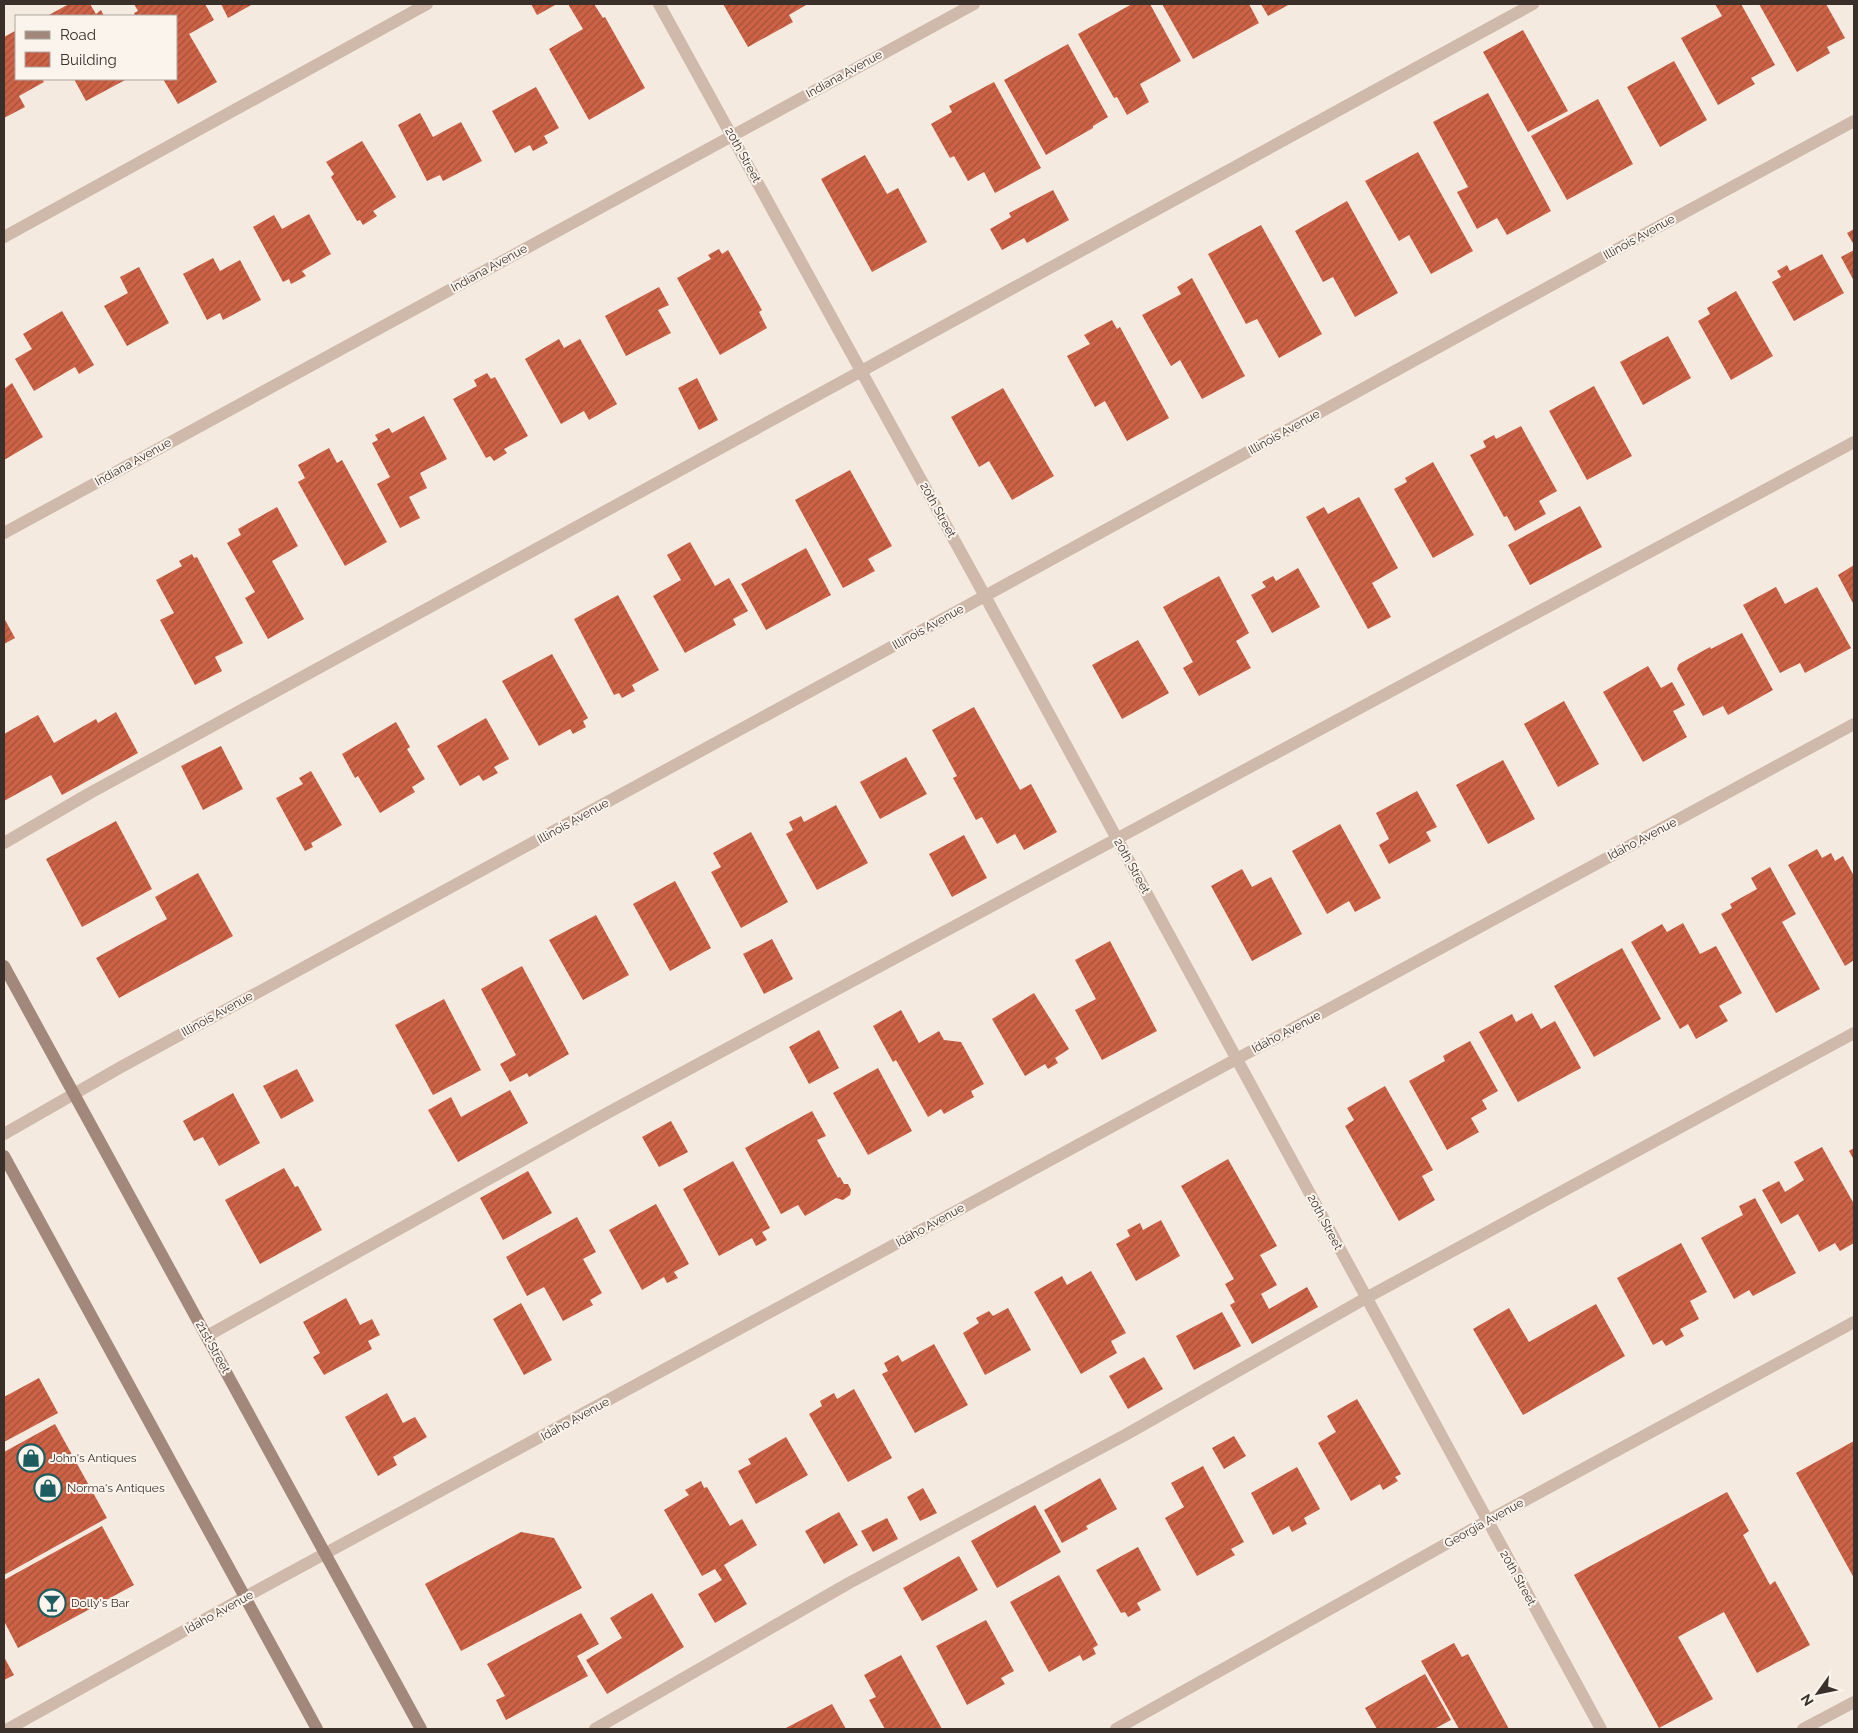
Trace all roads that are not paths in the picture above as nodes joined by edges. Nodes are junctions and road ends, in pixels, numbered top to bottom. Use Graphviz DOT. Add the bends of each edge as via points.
graph roads {
  1 [pos="427,4"];
  2 [pos="659,4"];
  3 [pos="974,4"];
  4 [pos="1533,4"];
  5 [pos="1854,122"];
  6 [pos="732,136"];
  7 [pos="4,237"];
  8 [pos="862,372"];
  9 [pos="1854,442"];
  10 [pos="4,533"];
  11 [pos="985,596"];
  12 [pos="1854,724"];
  13 [pos="1117,838"];
  14 [pos="4,843"];
  15 [pos="4,966"];
  16 [pos="1854,1033"];
  17 [pos="1236,1058"];
  18 [pos="74,1093"];
  19 [pos="4,1134"];
  20 [pos="4,1156"];
  21 [pos="1366,1298"];
  22 [pos="1854,1322"];
  23 [pos="207,1336"];
  24 [pos="1487,1522"];
  25 [pos="326,1554"];
  26 [pos="245,1597"];
  27 [pos="1854,1702"];
  28 [pos="8,1729"];
  29 [pos="317,1729"];
  30 [pos="421,1729"];
  31 [pos="595,1729"];
  32 [pos="1116,1729"];
  33 [pos="1601,1729"];
  34 [pos="1803,1729"];
  1 -- 7 [label="street"];
  2 -- 6 [label="street, 20th Street"];
  3 -- 6 [label="street, Indiana Avenue"];
  4 -- 8 [label="street"];
  5 -- 11 [label="street, Illinois Avenue" via="1634,239"];
  6 -- 8 [label="street, 20th Street"];
  6 -- 10 [label="street, Indiana Avenue"];
  8 -- 11 [label="street, 20th Street"];
  8 -- 14 [label="street" via="722,446"];
  9 -- 13 [label="street"];
  11 -- 13 [label="street, 20th Street"];
  11 -- 18 [label="street, Illinois Avenue"];
  12 -- 17 [label="street, Idaho Avenue"];
  13 -- 17 [label="street, 20th Street"];
  13 -- 23 [label="street" via="612,1111"];
  15 -- 18 [label="street, 21st Street"];
  16 -- 21 [label="street"];
  17 -- 21 [label="street, 20th Street"];
  17 -- 25 [label="street, Idaho Avenue"];
  18 -- 19 [label="street, Illinois Avenue"];
  18 -- 23 [label="street, 21st Street"];
  20 -- 26 [label="street"];
  21 -- 24 [label="street, 20th Street"];
  21 -- 31 [label="street" via="1127,1434 849,1583"];
  22 -- 24 [label="street, Georgia Avenue"];
  23 -- 25 [label="street, 21st Street"];
  24 -- 32 [label="street, Georgia Avenue"];
  24 -- 33 [label="street, 20th Street"];
  25 -- 26 [label="street, Idaho Avenue"];
  25 -- 30 [label="street, 21st Street"];
  26 -- 28 [label="street, Idaho Avenue"];
  26 -- 29 [label="street"];
  27 -- 34 [label="street"];
}
